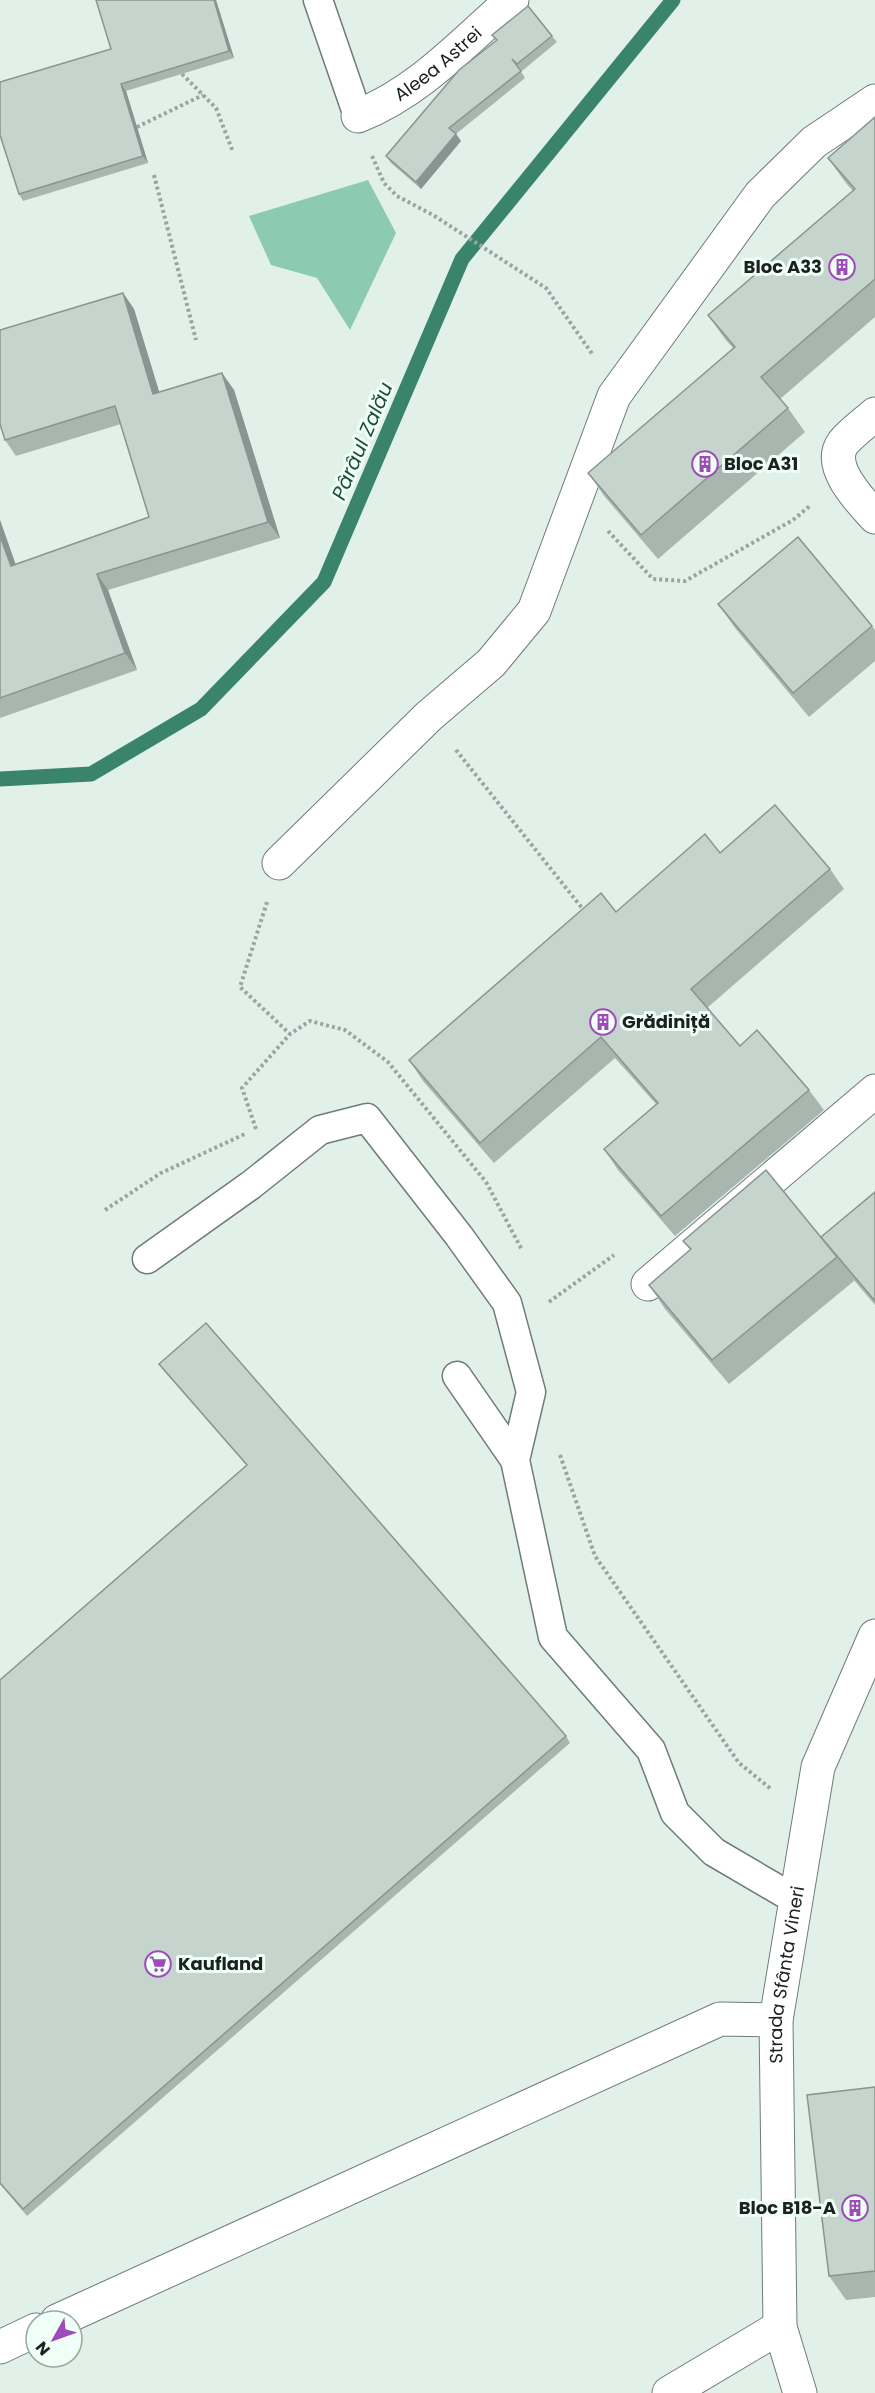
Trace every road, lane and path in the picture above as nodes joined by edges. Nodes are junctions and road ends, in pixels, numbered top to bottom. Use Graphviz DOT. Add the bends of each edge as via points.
graph roads {
  1 [pos="318,0"];
  2 [pos="512,0"];
  3 [pos="182,74"];
  4 [pos="202,95"];
  5 [pos="875,101"];
  6 [pos="358,116"];
  7 [pos="137,127"];
  8 [pos="233,152"];
  9 [pos="154,176"];
  10 [pos="196,340"];
  11 [pos="614,396"];
  12 [pos="875,414"];
  13 [pos="844,480"];
  14 [pos="875,517"];
  15 [pos="606,528"];
  16 [pos="429,716"];
  17 [pos="279,863"];
  18 [pos="591,919"];
  19 [pos="875,1091"];
  20 [pos="105,1210"];
  21 [pos="147,1259"];
  22 [pos="648,1284"];
  23 [pos="457,1376"];
  24 [pos="561,1445"];
  25 [pos="516,1460"];
  26 [pos="875,1636"];
  27 [pos="809,1820"];
  28 [pos="795,1900"];
  29 [pos="776,2020"];
  30 [pos="83,2309"];
  31 [pos="780,2327"];
  32 [pos="24,2336"];
  33 [pos="0,2347"];
  34 [pos="669,2393"];
  35 [pos="800,2393"];
  1 -- 6 [label="lane"];
  2 -- 6 [label="street, Aleea Astrei" via="416,85 387,104"];
  3 -- 4 [label="path"];
  4 -- 7 [label="path"];
  4 -- 8 [label="path" via="216,108"];
  5 -- 11 [label="street" via="813,142 760,195"];
  6 -- 11 [label="path" via="384,183 397,196 546,288 602,368"];
  9 -- 10 [label="path"];
  11 -- 16 [label="street" via="534,611 491,663"];
  12 -- 13 [label="street" via="842,445 839,458"];
  13 -- 14 [label="street"];
  13 -- 15 [label="path" via="793,519 685,581 653,579"];
  16 -- 17 [label="street"];
  16 -- 18 [label="path"];
  17 -- 20 [label="path" via="240,987 290,1034 242,1088 256,1129 160,1173"];
  19 -- 22 [label="street"];
  21 -- 25 [label="lane" via="320,1130 367,1118 507,1303 531,1392"];
  23 -- 25 [label="lane"];
  24 -- 27 [label="path" via="560,1457 595,1556 739,1763"];
  25 -- 28 [label="lane" via="553,1636 651,1750 675,1813 714,1852"];
  26 -- 27 [label="street, Strada Sfânta Vineri" via="818,1767"];
  27 -- 28 [label="street, Strada Sfânta Vineri"];
  28 -- 29 [label="street, Strada Sfânta Vineri"];
  29 -- 30 [label="street" via="720,2019"];
  29 -- 31 [label="street, Strada Sfânta Vineri"];
  31 -- 34 [label="street"];
  31 -- 35 [label="street, Strada Sfânta Vineri"];
  32 -- 33 [label="street"];
}
